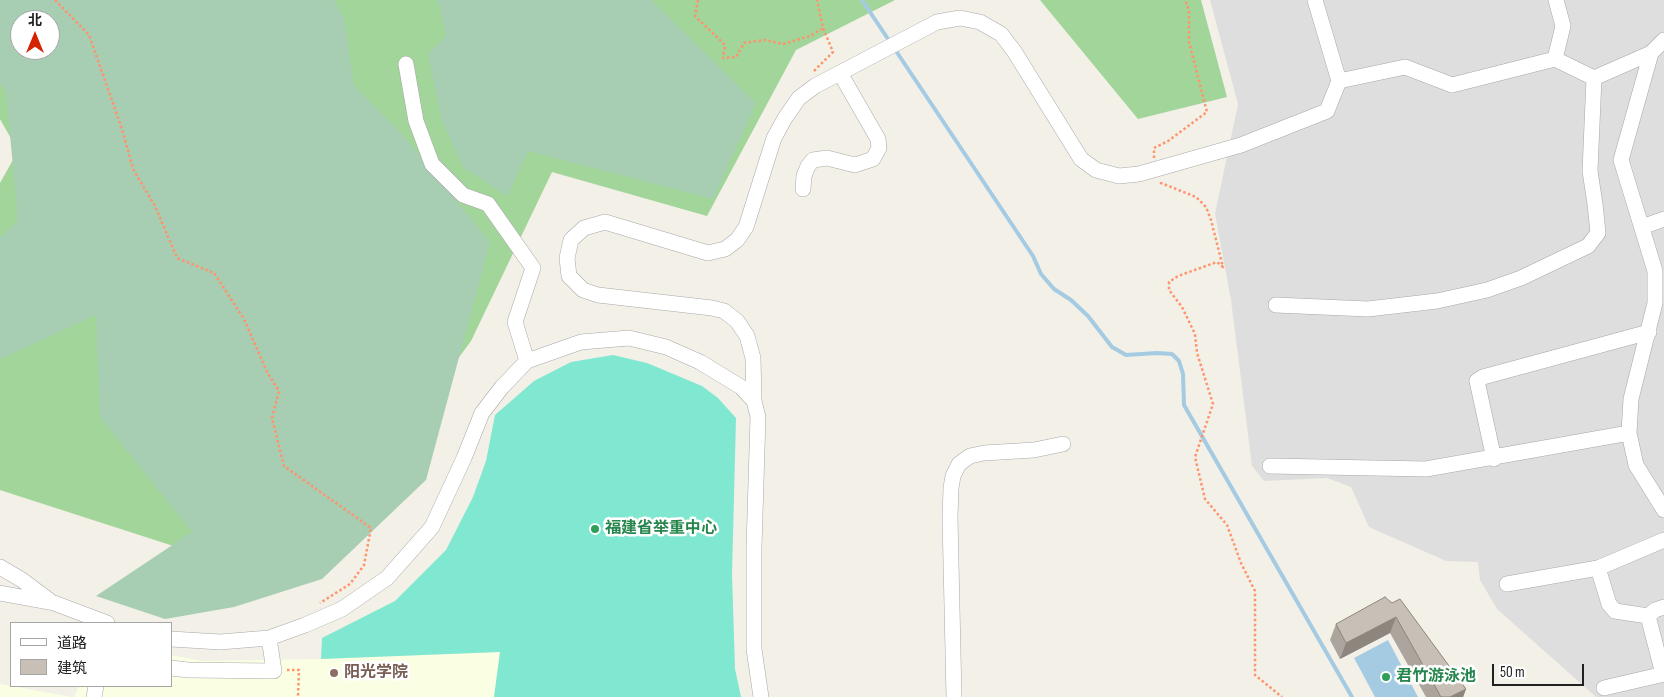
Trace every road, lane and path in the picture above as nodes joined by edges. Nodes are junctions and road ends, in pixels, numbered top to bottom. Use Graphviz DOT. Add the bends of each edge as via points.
graph roads {
  1 [pos="55,0"];
  2 [pos="698,0"];
  3 [pos="818,0"];
  4 [pos="1186,0"];
  5 [pos="1314,0"];
  6 [pos="1556,0"];
  7 [pos="823,28"];
  8 [pos="1664,40"];
  9 [pos="1651,53"];
  10 [pos="1556,59"];
  11 [pos="406,64"];
  12 [pos="840,73"];
  13 [pos="1594,78"];
  14 [pos="1339,81"];
  15 [pos="812,89"];
  16 [pos="1165,167"];
  17 [pos="803,189"];
  18 [pos="1664,219"];
  19 [pos="1642,227"];
  20 [pos="1276,305"];
  21 [pos="1649,332"];
  22 [pos="527,361"];
  23 [pos="754,401"];
  24 [pos="1629,433"];
  25 [pos="1064,444"];
  26 [pos="1494,459"];
  27 [pos="1270,466"];
  28 [pos="1664,510"];
  29 [pos="1664,540"];
  30 [pos="0,567"];
  31 [pos="1598,568"];
  32 [pos="1507,584"];
  33 [pos="0,592"];
  34 [pos="54,604"];
  35 [pos="318,604"];
  36 [pos="1664,607"];
  37 [pos="1648,616"];
  38 [pos="104,622"];
  39 [pos="269,638"];
  40 [pos="172,639"];
  41 [pos="172,668"];
  42 [pos="274,670"];
  43 [pos="1663,674"];
  44 [pos="1604,688"];
  45 [pos="298,697"];
  46 [pos="761,697"];
  47 [pos="954,697"];
  48 [pos="1282,697"];
  1 -- 35 [label="path" via="89,35 133,169 155,206 177,258 214,273 244,319 279,391 272,418 284,466 370,528 364,565 350,584"];
  2 -- 7 [label="path" via="695,16 724,46 723,58 736,57 744,43 764,40 783,44 810,36"];
  3 -- 7 [label="path"];
  4 -- 16 [label="path" via="1189,42 1207,112 1154,148 1154,160"];
  5 -- 14 [label="street"];
  6 -- 10 [label="street" via="1563,26"];
  7 -- 15 [label="path" via="833,52 803,82"];
  8 -- 9 [label="street"];
  9 -- 13 [label="street"];
  9 -- 19 [label="street" via="1621,160"];
  10 -- 13 [label="street"];
  10 -- 14 [label="street" via="1452,85 1404,67"];
  11 -- 22 [label="street" via="416,121 432,164 463,195 488,204 533,268 515,322"];
  12 -- 15 [label="street"];
  12 -- 16 [label="street" via="937,22 960,18 980,22 1001,34 1014,50 1081,159 1096,170 1119,176"];
  12 -- 17 [label="street" via="878,140 879,148 873,159 855,165 827,158 813,160 806,171"];
  13 -- 20 [label="street" via="1590,171 1598,233 1588,246 1521,278 1487,290 1437,301 1368,309"];
  14 -- 16 [label="street" via="1327,111 1241,145"];
  15 -- 23 [label="street" via="799,98 774,138 746,227 725,249 708,253 605,222 584,228 571,240 567,258 569,276 583,290 598,295 724,311 737,321 747,336 753,358"];
  16 -- 48 [label="path" via="1161,183 1196,197 1206,207 1223,267 1217,262 1178,276 1169,282 1169,290 1182,306 1195,334 1197,353 1212,404 1195,457 1205,499 1227,525 1256,591 1256,675"];
  18 -- 19 [label="street"];
  19 -- 21 [label="street" via="1655,271 1655,303"];
  21 -- 24 [label="street" via="1631,399"];
  21 -- 26 [label="street" via="1492,374 1477,381"];
  22 -- 23 [label="street" via="581,342 628,338 666,347 700,362 741,387"];
  22 -- 39 [label="street" via="482,412 432,527 387,578 342,609"];
  23 -- 46 [label="street" via="758,418 754,649"];
  24 -- 26 [label="street"];
  24 -- 28 [label="street" via="1636,465"];
  25 -- 47 [label="street" via="970,456 959,464 953,476 950,517"];
  26 -- 27 [label="street" via="1426,470"];
  29 -- 31 [label="street"];
  30 -- 34 [label="street"];
  31 -- 32 [label="street"];
  31 -- 37 [label="street" via="1609,604 1615,611"];
  33 -- 34 [label="street"];
  34 -- 38 [label="street"];
  36 -- 37 [label="street"];
  37 -- 43 [label="street"];
  39 -- 40 [label="street" via="220,642"];
  39 -- 42 [label="street"];
  41 -- 42 [label="street"];
  42 -- 45 [label="path" via="299,670"];
  43 -- 44 [label="street"];
}
